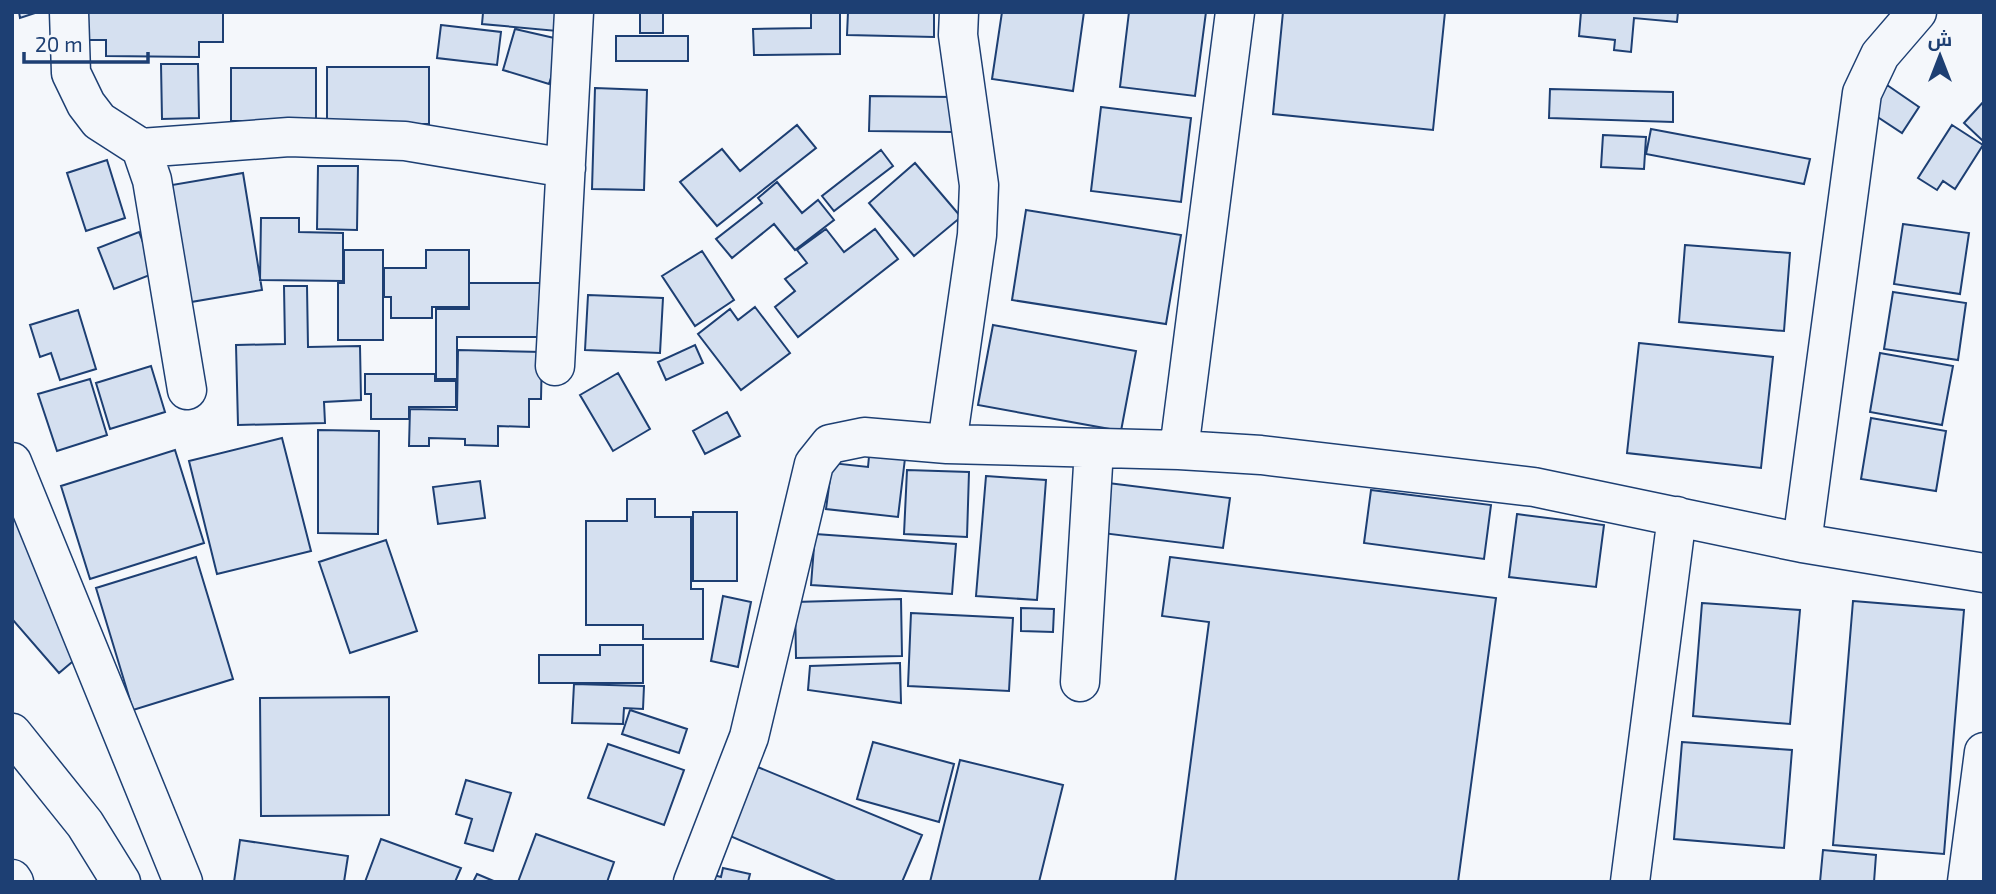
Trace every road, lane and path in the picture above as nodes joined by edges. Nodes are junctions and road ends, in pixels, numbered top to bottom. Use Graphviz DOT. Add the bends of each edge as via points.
graph roads {
  1 [pos="69,12"];
  2 [pos="574,12"];
  3 [pos="959,12"];
  4 [pos="1235,12"];
  5 [pos="1917,12"];
  6 [pos="141,148"];
  7 [pos="566,168"];
  8 [pos="555,366"];
  9 [pos="187,390"];
  10 [pos="947,444"];
  11 [pos="1094,449"];
  12 [pos="1178,450"];
  13 [pos="12,462"];
  14 [pos="1677,516"];
  15 [pos="1802,543"];
  16 [pos="1984,573"];
  17 [pos="1080,682"];
  18 [pos="12,733"];
  19 [pos="1984,752"];
  20 [pos="121,882"];
  21 [pos="183,882"];
  22 [pos="692,882"];
  23 [pos="1630,882"];
  24 [pos="1967,882"];
  1 -- 6 [label="main road" via="71,73 86,104 99,121"];
  2 -- 7 [label="main road"];
  3 -- 10 [label="main road" via="958,35 979,185 977,235"];
  4 -- 12 [label="main road"];
  5 -- 15 [label="main road" via="1880,55 1862,93"];
  6 -- 7 [label="main road" via="289,137 405,141"];
  6 -- 9 [label="main road" via="152,180"];
  7 -- 8 [label="main road"];
  10 -- 11 [label="main road"];
  10 -- 22 [label="main road" via="864,438 830,444 814,464 749,737"];
  11 -- 12 [label="main road"];
  11 -- 17 [label="main road"];
  12 -- 14 [label="main road" via="1261,455 1534,488"];
  13 -- 21 [label="main road"];
  14 -- 15 [label="main road"];
  14 -- 23 [label="main road"];
  15 -- 16 [label="main road"];
  18 -- 20 [label="main road" via="85,824"];
  19 -- 24 [label="main road"];
}
